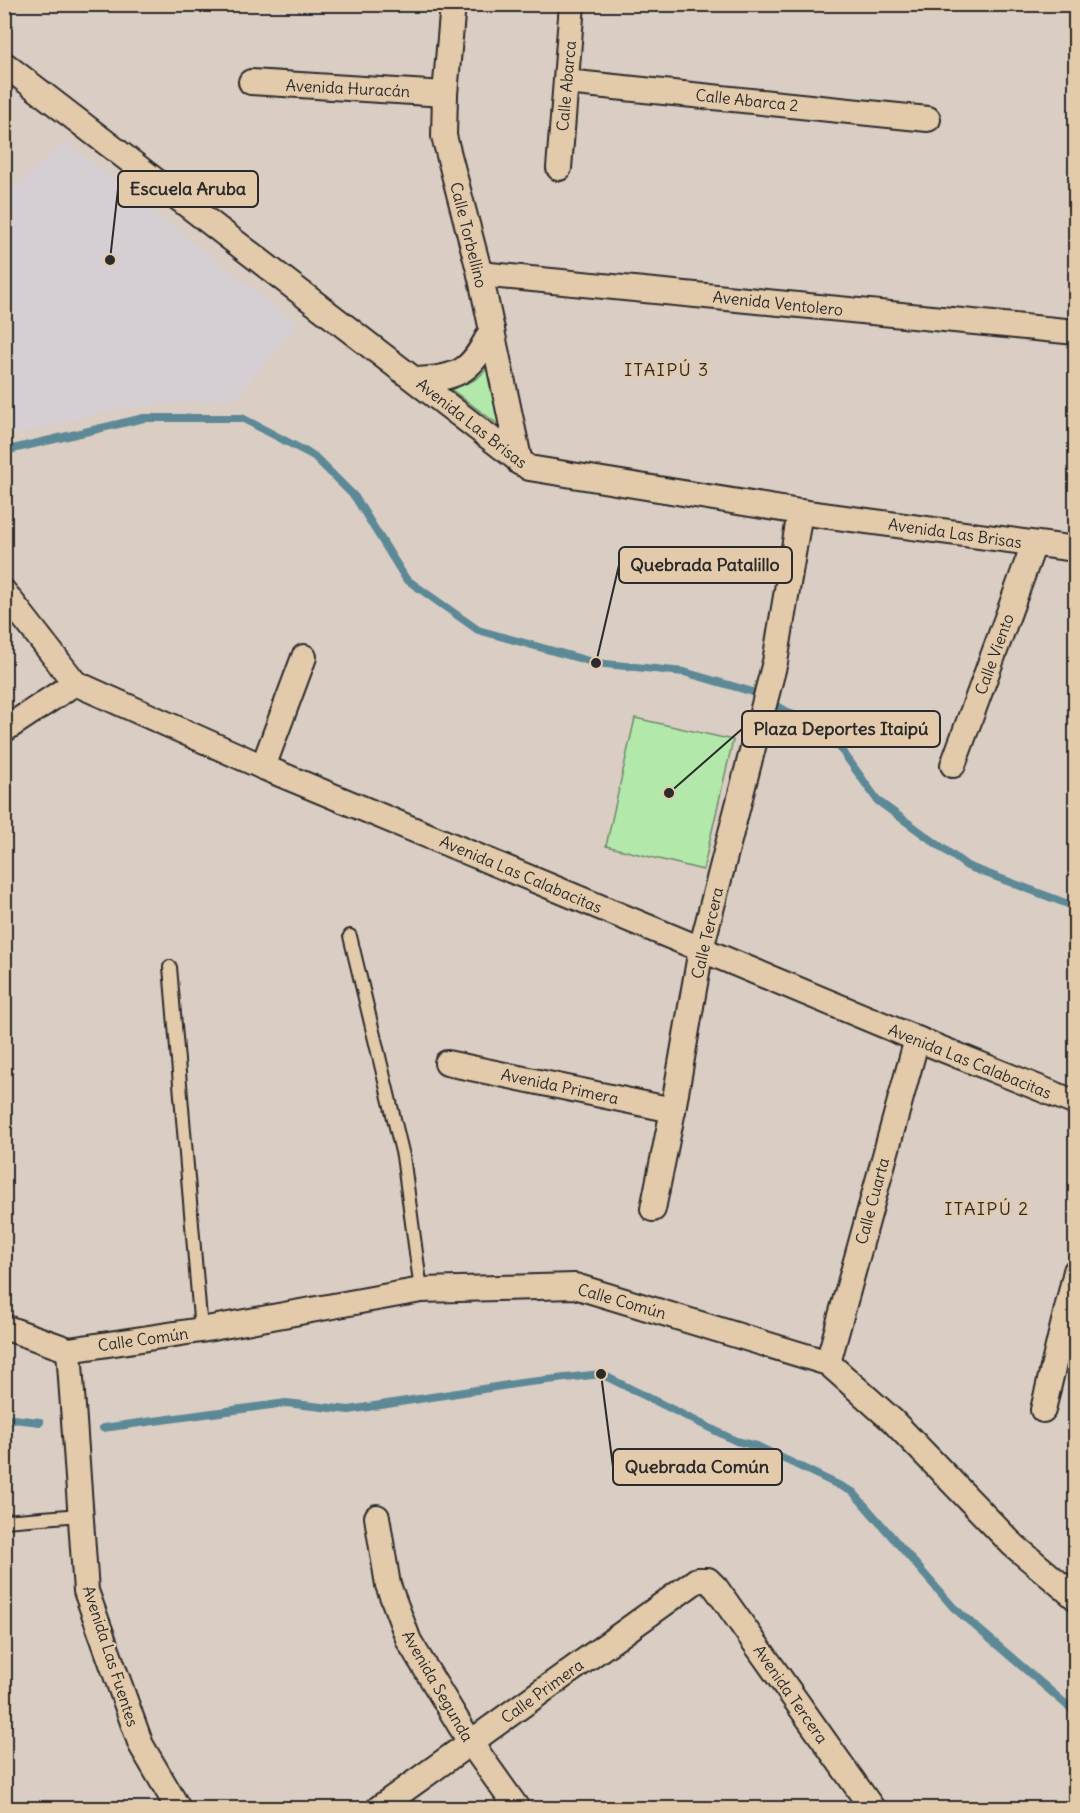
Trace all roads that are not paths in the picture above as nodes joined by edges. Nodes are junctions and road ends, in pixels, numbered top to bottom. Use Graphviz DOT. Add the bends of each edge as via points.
graph roads {
  1 [pos="453,4"];
  2 [pos="572,4"];
  3 [pos="4,64"];
  4 [pos="251,82"];
  5 [pos="566,82"];
  6 [pos="445,94"];
  7 [pos="928,119"];
  8 [pos="559,168"];
  9 [pos="480,274"];
  10 [pos="492,329"];
  11 [pos="1076,332"];
  12 [pos="416,380"];
  13 [pos="520,463"];
  14 [pos="800,512"];
  15 [pos="1034,544"];
  16 [pos="1076,549"];
  17 [pos="4,592"];
  18 [pos="304,657"];
  19 [pos="75,683"];
  20 [pos="4,730"];
  21 [pos="953,765"];
  22 [pos="263,766"];
  23 [pos="350,936"];
  24 [pos="701,950"];
  25 [pos="170,967"];
  26 [pos="916,1040"];
  27 [pos="447,1063"];
  28 [pos="1076,1103"];
  29 [pos="673,1110"];
  30 [pos="653,1209"];
  31 [pos="1076,1271"];
  32 [pos="421,1290"];
  33 [pos="4,1327"];
  34 [pos="1069,1328"];
  35 [pos="201,1330"];
  36 [pos="69,1350"];
  37 [pos="828,1363"];
  38 [pos="1043,1410"];
  39 [pos="81,1515"];
  40 [pos="377,1517"];
  41 [pos="4,1521"];
  42 [pos="708,1580"];
  43 [pos="1076,1598"];
  44 [pos="470,1742"];
  45 [pos="178,1809"];
  46 [pos="379,1809"];
  47 [pos="517,1809"];
  48 [pos="872,1809"];
  1 -- 6 [label="street, Calle Torbellino"];
  2 -- 5 [label="street, Calle Abarca"];
  3 -- 12 [label="street, Avenida Las Brisas"];
  4 -- 6 [label="street, Avenida Huracán"];
  5 -- 7 [label="street, Calle Abarca 2"];
  5 -- 8 [label="street, Calle Abarca"];
  6 -- 9 [label="street, Calle Torbellino" via="444,136"];
  9 -- 10 [label="street, Calle Torbellino"];
  9 -- 11 [label="street, Avenida Ventolero"];
  10 -- 12 [label="street" via="470,366 439,379"];
  10 -- 13 [label="street, Calle Torbellino"];
  12 -- 13 [label="street, Avenida Las Brisas"];
  13 -- 14 [label="street, Avenida Las Brisas" via="538,471"];
  14 -- 15 [label="street, Avenida Las Brisas"];
  14 -- 24 [label="street, Calle Tercera" via="776,661"];
  15 -- 16 [label="street, Avenida Las Brisas"];
  15 -- 21 [label="street, Calle Viento"];
  17 -- 19 [label="street, Avenida Las Calabacitas"];
  18 -- 22 [label="street"];
  19 -- 20 [label="street"];
  19 -- 22 [label="street, Avenida Las Calabacitas"];
  22 -- 24 [label="street, Avenida Las Calabacitas"];
  23 -- 32 [label="lane" via="403,1156"];
  24 -- 26 [label="street, Avenida Las Calabacitas"];
  24 -- 29 [label="street, Calle Tercera"];
  25 -- 35 [label="lane"];
  26 -- 28 [label="street, Avenida Las Calabacitas"];
  26 -- 37 [label="street, Calle Cuarta"];
  27 -- 29 [label="street, Avenida Primera"];
  29 -- 30 [label="street, Calle Tercera"];
  31 -- 34 [label="street"];
  32 -- 35 [label="street, Calle Común"];
  32 -- 37 [label="street, Calle Común" via="575,1286"];
  33 -- 36 [label="street, Calle Común"];
  34 -- 38 [label="street"];
  35 -- 36 [label="street, Calle Común"];
  36 -- 39 [label="street, Avenida Las Fuentes"];
  37 -- 43 [label="street, Calle Común" via="893,1421 1012,1544"];
  39 -- 41 [label="lane"];
  39 -- 45 [label="street, Avenida Las Fuentes" via="86,1591 141,1744"];
  40 -- 44 [label="street, Avenida Segunda" via="388,1585 409,1641"];
  42 -- 44 [label="street, Calle Primera" via="697,1580"];
  42 -- 48 [label="street, Avenida Tercera"];
  44 -- 46 [label="street, Calle Primera"];
  44 -- 47 [label="street, Avenida Segunda"];
}
